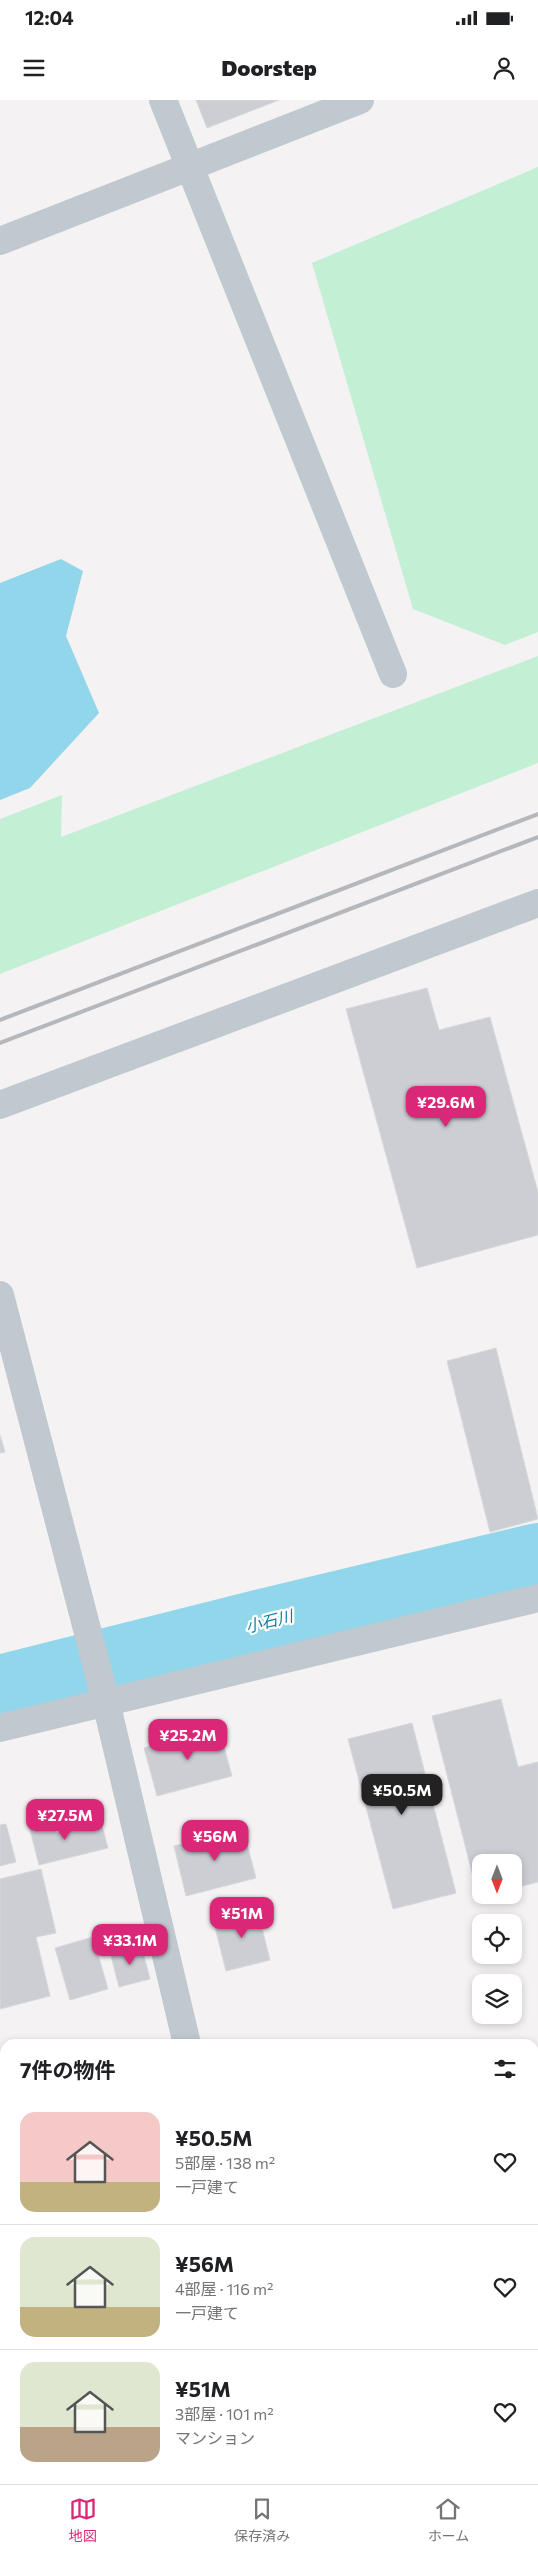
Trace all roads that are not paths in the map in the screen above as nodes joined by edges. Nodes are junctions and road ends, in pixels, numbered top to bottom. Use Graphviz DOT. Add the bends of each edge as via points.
graph roads {
  1 [pos="163,100"];
  2 [pos="360,100"];
  3 [pos="189,167"];
  4 [pos="0,241"];
  5 [pos="393,674"];
  6 [pos="538,903"];
  7 [pos="0,1105"];
  8 [pos="0,1295"];
  9 [pos="538,1598"];
  10 [pos="106,1702"];
  11 [pos="0,1728"];
  12 [pos="186,2039"];
  1 -- 3 [label="street"];
  2 -- 3 [label="street"];
  3 -- 4 [label="street"];
  3 -- 5 [label="street"];
  6 -- 7 [label="street"];
  8 -- 10 [label="street"];
  9 -- 10 [label="street"];
  10 -- 11 [label="street"];
  10 -- 12 [label="street"];
}
